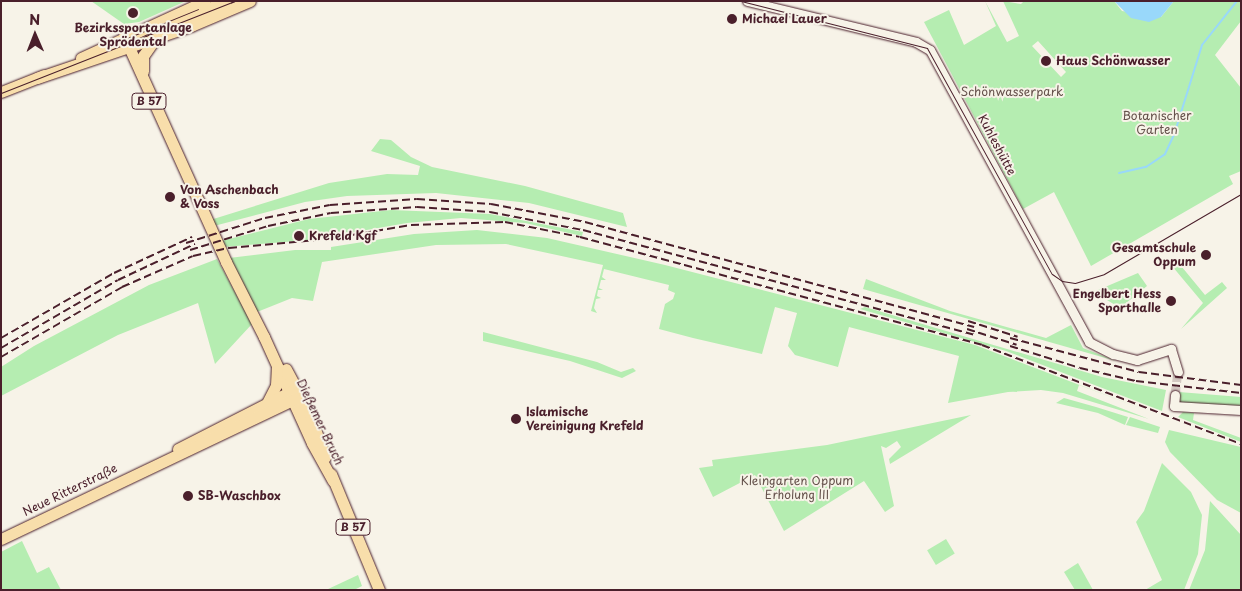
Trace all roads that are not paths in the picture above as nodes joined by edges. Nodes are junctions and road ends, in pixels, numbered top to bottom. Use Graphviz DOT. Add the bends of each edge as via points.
graph roads {
  1 [pos="205,1"];
  2 [pos="226,1"];
  3 [pos="250,1"];
  4 [pos="747,1"];
  5 [pos="158,37"];
  6 [pos="125,46"];
  7 [pos="143,75"];
  8 [pos="1,92"];
  9 [pos="172,143"];
  10 [pos="264,336"];
  11 [pos="277,366"];
  12 [pos="1178,372"];
  13 [pos="296,394"];
  14 [pos="1175,394"];
  15 [pos="267,403"];
  16 [pos="1241,410"];
  17 [pos="151,466"];
  18 [pos="1,539"];
  19 [pos="380,590"];
  1 -- 6 [label="main road"];
  2 -- 6 [label="main road"];
  3 -- 5 [label="main road"];
  4 -- 12 [label="street, Kuhleshütte" via="927,47 1089,342 1113,354 1137,360 1171,349"];
  5 -- 6 [label="main road"];
  5 -- 7 [label="main road" via="144,53"];
  6 -- 7 [label="main road, Dießemer Bruch"];
  6 -- 8 [label="main road"];
  6 -- 9 [label="main road, Dießemer Bruch / B 57"];
  7 -- 9 [label="main road, Dießemer Bruch"];
  9 -- 10 [label="main road, Dießemer Bruch / B 57"];
  10 -- 11 [label="main road, Dießemer Bruch / B 57"];
  10 -- 13 [label="main road, Dießemer Bruch"];
  11 -- 13 [label="main road, Dießemer Bruch / B 57"];
  11 -- 15 [label="main road" via="276,385"];
  13 -- 15 [label="main road, Neue Ritterstraße"];
  13 -- 17 [label="main road, Neue Ritterstraße"];
  13 -- 19 [label="main road, Dießemer Bruch / B 57" via="312,443 333,481"];
  14 -- 16 [label="street" via="1174,406"];
  15 -- 17 [label="main road, Neue Ritterstraße" via="195,439"];
  17 -- 18 [label="main road, Neue Ritterstraße"];
}
